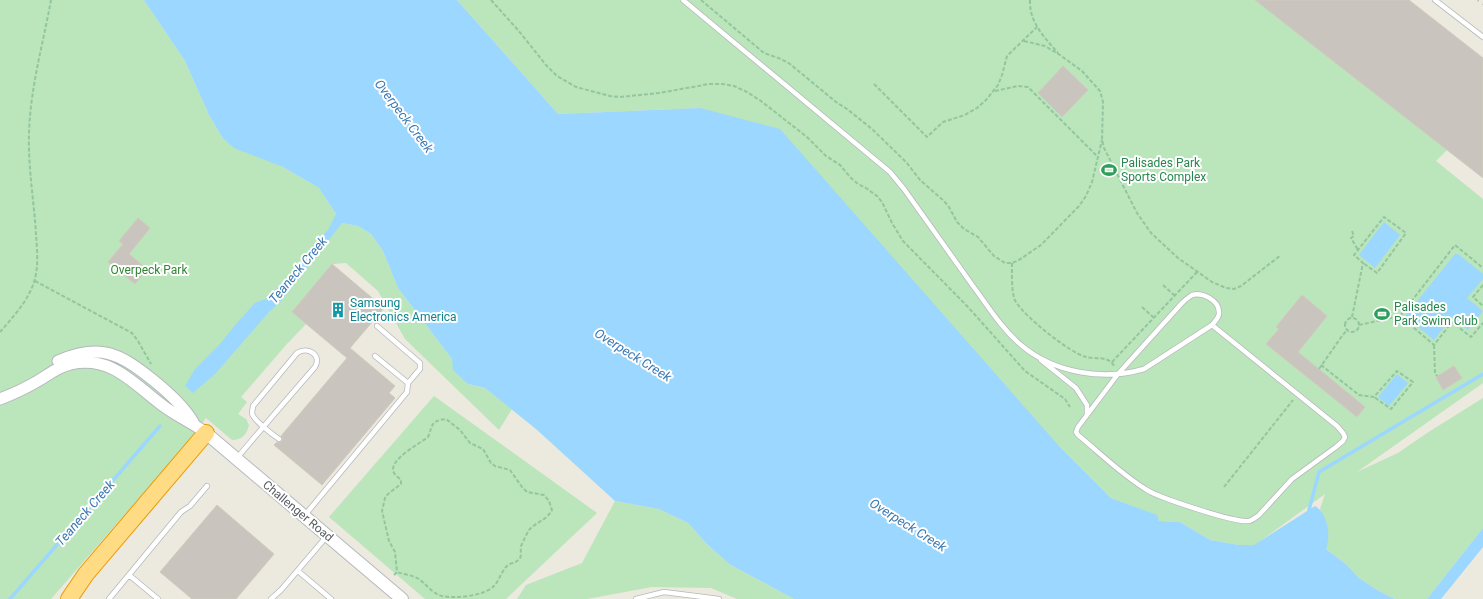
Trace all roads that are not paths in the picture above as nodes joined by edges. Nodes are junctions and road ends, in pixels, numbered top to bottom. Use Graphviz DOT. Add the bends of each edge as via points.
graph roads {
  1 [pos="683,0"];
  2 [pos="1435,0"];
  3 [pos="1483,37"];
  4 [pos="1212,325"];
  5 [pos="377,326"];
  6 [pos="376,356"];
  7 [pos="1038,358"];
  8 [pos="1118,374"];
  9 [pos="408,383"];
  10 [pos="0,399"];
  11 [pos="1087,414"];
  12 [pos="264,427"];
  13 [pos="200,429"];
  14 [pos="279,439"];
  15 [pos="236,459"];
  16 [pos="325,481"];
  17 [pos="207,486"];
  18 [pos="330,486"];
  19 [pos="304,517"];
  20 [pos="327,536"];
  21 [pos="298,571"];
  22 [pos="129,575"];
  23 [pos="69,599"];
  24 [pos="109,599"];
  25 [pos="158,599"];
  26 [pos="271,599"];
  27 [pos="331,599"];
  28 [pos="402,599"];
  29 [pos="636,599"];
  30 [pos="719,599"];
  1 -- 7 [label="lane" via="890,172 993,315 1020,344"];
  2 -- 3 [label="lane"];
  4 -- 8 [label="lane" via="1144,369"];
  4 -- 8 [label="lane" via="1218,319 1217,305 1209,297 1199,294 1191,296"];
  4 -- 11 [label="lane" via="1337,426 1345,439 1292,479 1253,520 1234,519 1207,512 1160,496 1138,484 1077,434 1077,429"];
  5 -- 9 [label="lane" via="420,363 420,369"];
  6 -- 9 [label="lane"];
  7 -- 8 [label="lane" via="1082,373"];
  7 -- 11 [label="lane" via="1076,388 1087,405"];
  8 -- 11 [label="lane"];
  9 -- 18 [label="lane" via="407,392 401,401"];
  10 -- 13 [label="street, Challenger Road" via="17,393 70,364 96,363 123,373 162,405"];
  12 -- 12 [label="lane" via="315,367 316,355 306,350 297,353 254,406 253,416"];
  12 -- 14 [label="lane"];
  12 -- 15 [label="lane"];
  13 -- 15 [label="main road, Challenger Road"];
  13 -- 23 [label="highway"];
  15 -- 19 [label="main road, Challenger Road"];
  16 -- 18 [label="lane"];
  17 -- 22 [label="lane" via="190,506 181,512"];
  18 -- 19 [label="lane"];
  19 -- 20 [label="main road, Challenger Road"];
  20 -- 21 [label="lane"];
  20 -- 28 [label="main road, Challenger Road"];
  21 -- 26 [label="lane"];
  21 -- 27 [label="lane"];
  22 -- 24 [label="lane"];
  22 -- 25 [label="lane"];
  29 -- 30 [label="lane" via="664,592"];
}
